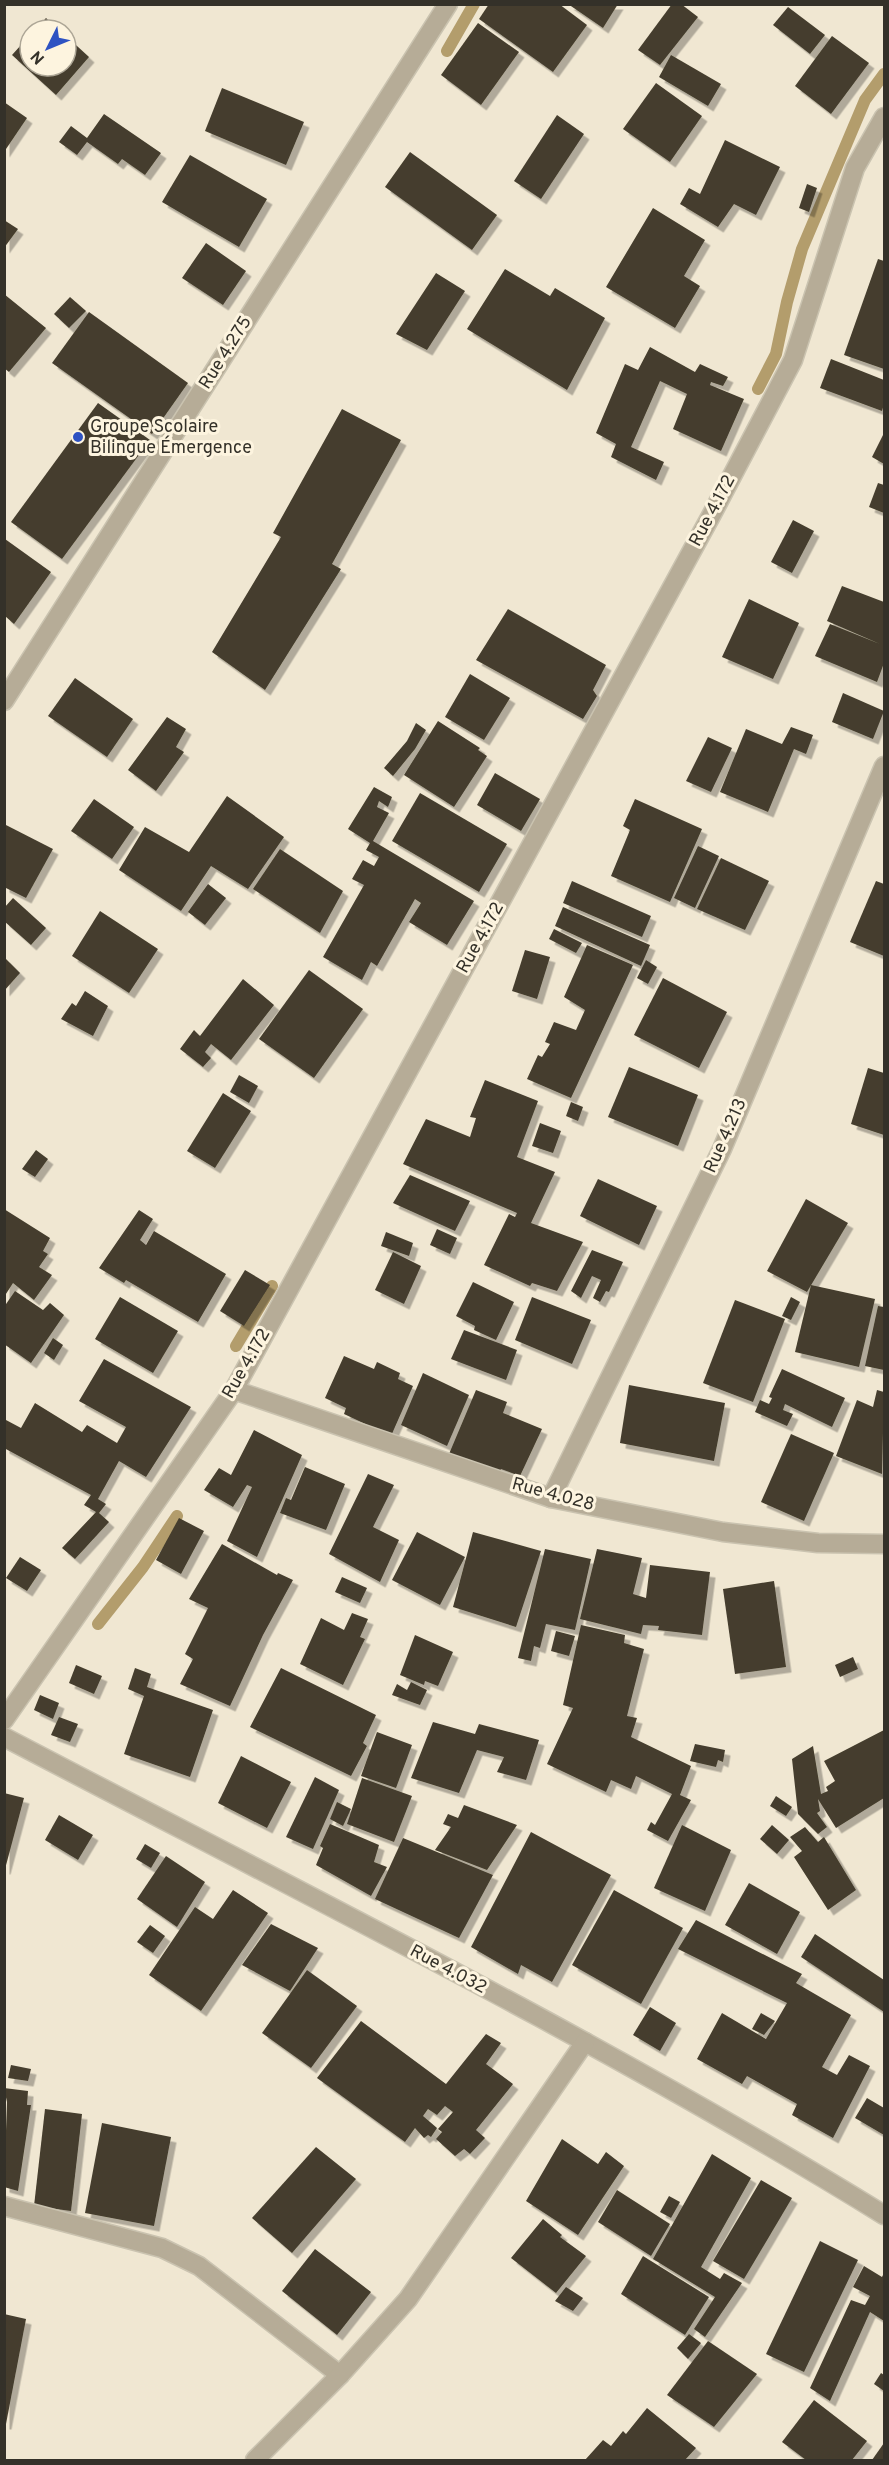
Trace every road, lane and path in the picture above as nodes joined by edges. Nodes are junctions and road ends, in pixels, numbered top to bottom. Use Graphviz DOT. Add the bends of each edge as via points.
graph roads {
  1 [pos="448,4"];
  2 [pos="885,117"];
  3 [pos="4,701"];
  4 [pos="885,766"];
  5 [pos="234,1390"];
  6 [pos="551,1498"];
  7 [pos="885,1544"];
  8 [pos="4,1720"];
  9 [pos="4,1737"];
  10 [pos="585,2042"];
  11 [pos="4,2206"];
  12 [pos="885,2215"];
  13 [pos="340,2375"];
  14 [pos="255,2460"];
  1 -- 3 [label="street, Rue 4.275"];
  2 -- 5 [label="street, Rue 4.172" via="855,168 793,360"];
  4 -- 6 [label="street, Rue 4.213" via="722,1149"];
  5 -- 6 [label="street, Rue 4.028"];
  5 -- 8 [label="street, Rue 4.172"];
  6 -- 7 [label="street, Rue 4.028" via="723,1532 818,1544"];
  9 -- 10 [label="street, Rue 4.032"];
  10 -- 12 [label="street, Rue 4.032"];
  10 -- 13 [label="street" via="408,2299"];
  11 -- 13 [label="street" via="162,2248 199,2266"];
  13 -- 14 [label="street"];
}
